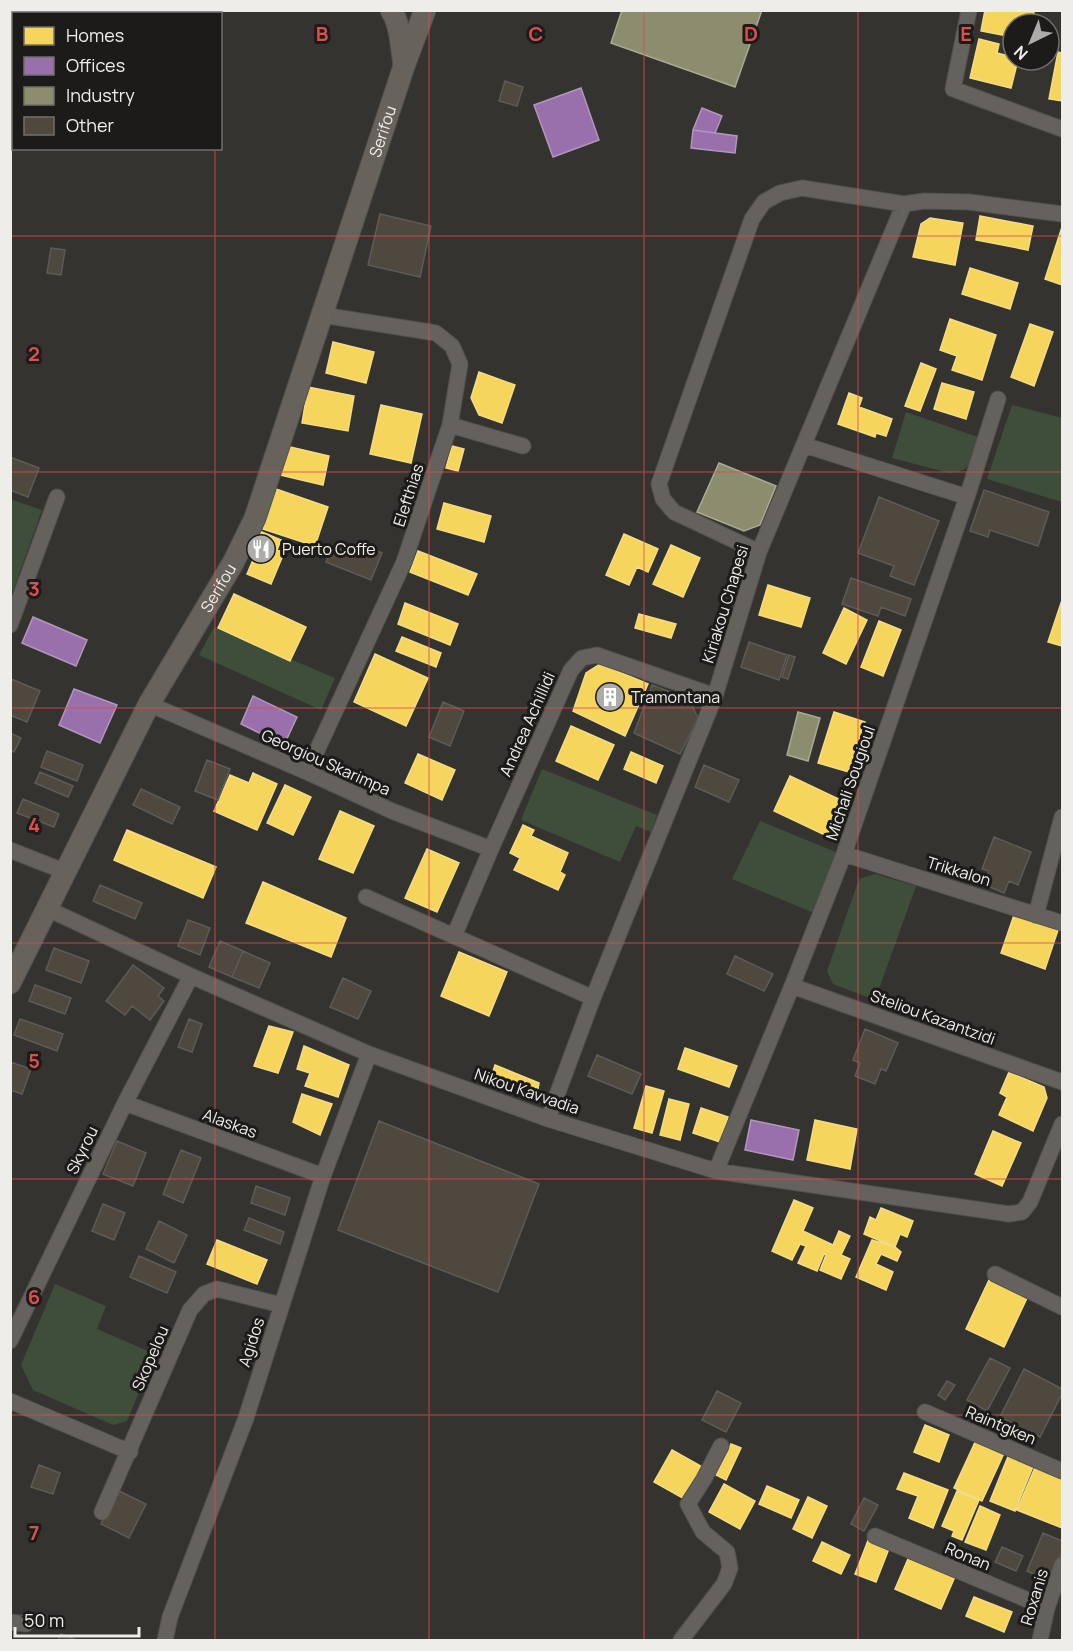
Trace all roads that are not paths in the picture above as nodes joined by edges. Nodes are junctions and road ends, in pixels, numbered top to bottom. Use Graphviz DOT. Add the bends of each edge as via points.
graph roads {
  1 [pos="391,10"];
  2 [pos="425,10"];
  3 [pos="969,10"];
  4 [pos="404,66"];
  5 [pos="1062,129"];
  6 [pos="904,204"];
  7 [pos="1062,214"];
  8 [pos="322,315"];
  9 [pos="998,399"];
  10 [pos="450,425"];
  11 [pos="804,445"];
  12 [pos="523,446"];
  13 [pos="57,497"];
  14 [pos="967,497"];
  15 [pos="759,552"];
  16 [pos="10,625"];
  17 [pos="716,696"];
  18 [pos="148,704"];
  19 [pos="307,772"];
  20 [pos="1062,817"];
  21 [pos="491,849"];
  22 [pos="10,850"];
  23 [pos="844,854"];
  24 [pos="66,872"];
  25 [pos="366,897"];
  26 [pos="48,909"];
  27 [pos="1036,915"];
  28 [pos="1062,923"];
  29 [pos="454,936"];
  30 [pos="190,976"];
  31 [pos="10,983"];
  32 [pos="792,986"];
  33 [pos="593,998"];
  34 [pos="369,1054"];
  35 [pos="1062,1082"];
  36 [pos="125,1103"];
  37 [pos="548,1119"];
  38 [pos="1062,1124"];
  39 [pos="716,1171"];
  40 [pos="323,1176"];
  41 [pos="995,1274"];
  42 [pos="281,1305"];
  43 [pos="1062,1308"];
  44 [pos="10,1341"];
  45 [pos="10,1401"];
  46 [pos="925,1412"];
  47 [pos="721,1446"];
  48 [pos="130,1452"];
  49 [pos="1062,1471"];
  50 [pos="102,1512"];
  51 [pos="875,1536"];
  52 [pos="1062,1565"];
  53 [pos="1047,1608"];
  54 [pos="165,1641"];
  55 [pos="681,1641"];
  56 [pos="1040,1641"];
  1 -- 4 [label="street, Serifou"];
  2 -- 4 [label="street, Serifou"];
  3 -- 5 [label="street" via="953,89"];
  4 -- 8 [label="street, Serifou"];
  6 -- 7 [label="street" via="969,202"];
  6 -- 11 [label="street, Kiriakou Chapesi"];
  6 -- 15 [label="street" via="802,189 780,193 764,202 752,219 659,484 663,499 674,512"];
  8 -- 10 [label="street, Elefthias" via="436,333 452,346 460,364"];
  8 -- 18 [label="street, Serifou" via="255,518 233,563"];
  9 -- 14 [label="street, Michali Sougioul"];
  10 -- 12 [label="street"];
  10 -- 19 [label="street, Elefthias" via="404,562"];
  11 -- 14 [label="street"];
  11 -- 15 [label="street, Kiriakou Chapesi"];
  13 -- 16 [label="street"];
  14 -- 23 [label="street, Michali Sougioul"];
  15 -- 17 [label="street, Kiriakou Chapesi"];
  17 -- 21 [label="street, Andrea Achillidi" via="597,655 582,657 571,670"];
  17 -- 33 [label="street, Kiriakou Chapesi"];
  18 -- 19 [label="street, Georgiou Skarimpa"];
  18 -- 24 [label="street, Serifou"];
  19 -- 21 [label="street, Georgiou Skarimpa" via="392,811"];
  20 -- 27 [label="street"];
  21 -- 29 [label="street, Andrea Achillidi"];
  22 -- 24 [label="street"];
  23 -- 27 [label="street, Trikkalon"];
  23 -- 32 [label="street, Michali Sougioul"];
  24 -- 26 [label="street, Serifou"];
  25 -- 29 [label="street"];
  26 -- 30 [label="street, Nikou Kavvadia"];
  26 -- 31 [label="street, Serifou"];
  27 -- 28 [label="street, Trikkalon"];
  29 -- 33 [label="street"];
  30 -- 34 [label="street, Nikou Kavvadia"];
  30 -- 36 [label="street, Skyrou"];
  32 -- 35 [label="street, Steliou Kazantzidi"];
  32 -- 39 [label="street, Michali Sougioul"];
  33 -- 37 [label="street, Kiriakou Chapesi"];
  34 -- 37 [label="street, Nikou Kavvadia"];
  34 -- 40 [label="street, Agidos"];
  36 -- 40 [label="street, Alaskas"];
  36 -- 44 [label="street, Skyrou"];
  37 -- 39 [label="street, Nikou Kavvadia"];
  38 -- 39 [label="street, Nikou Kavvadia" via="1030,1202 1022,1212 1009,1214"];
  40 -- 42 [label="street, Agidos"];
  41 -- 43 [label="street"];
  42 -- 48 [label="street, Skopelou" via="217,1289 204,1294 190,1310"];
  42 -- 54 [label="street, Agidos" via="246,1418 170,1617"];
  45 -- 48 [label="street"];
  46 -- 49 [label="street, Raintgken"];
  47 -- 55 [label="street" via="688,1504 703,1532 727,1552 730,1568 724,1584"];
  48 -- 50 [label="street, Skopelou"];
  51 -- 53 [label="street, Ronan"];
  52 -- 53 [label="street, Roxanis"];
  53 -- 56 [label="street, Roxanis"];
}
